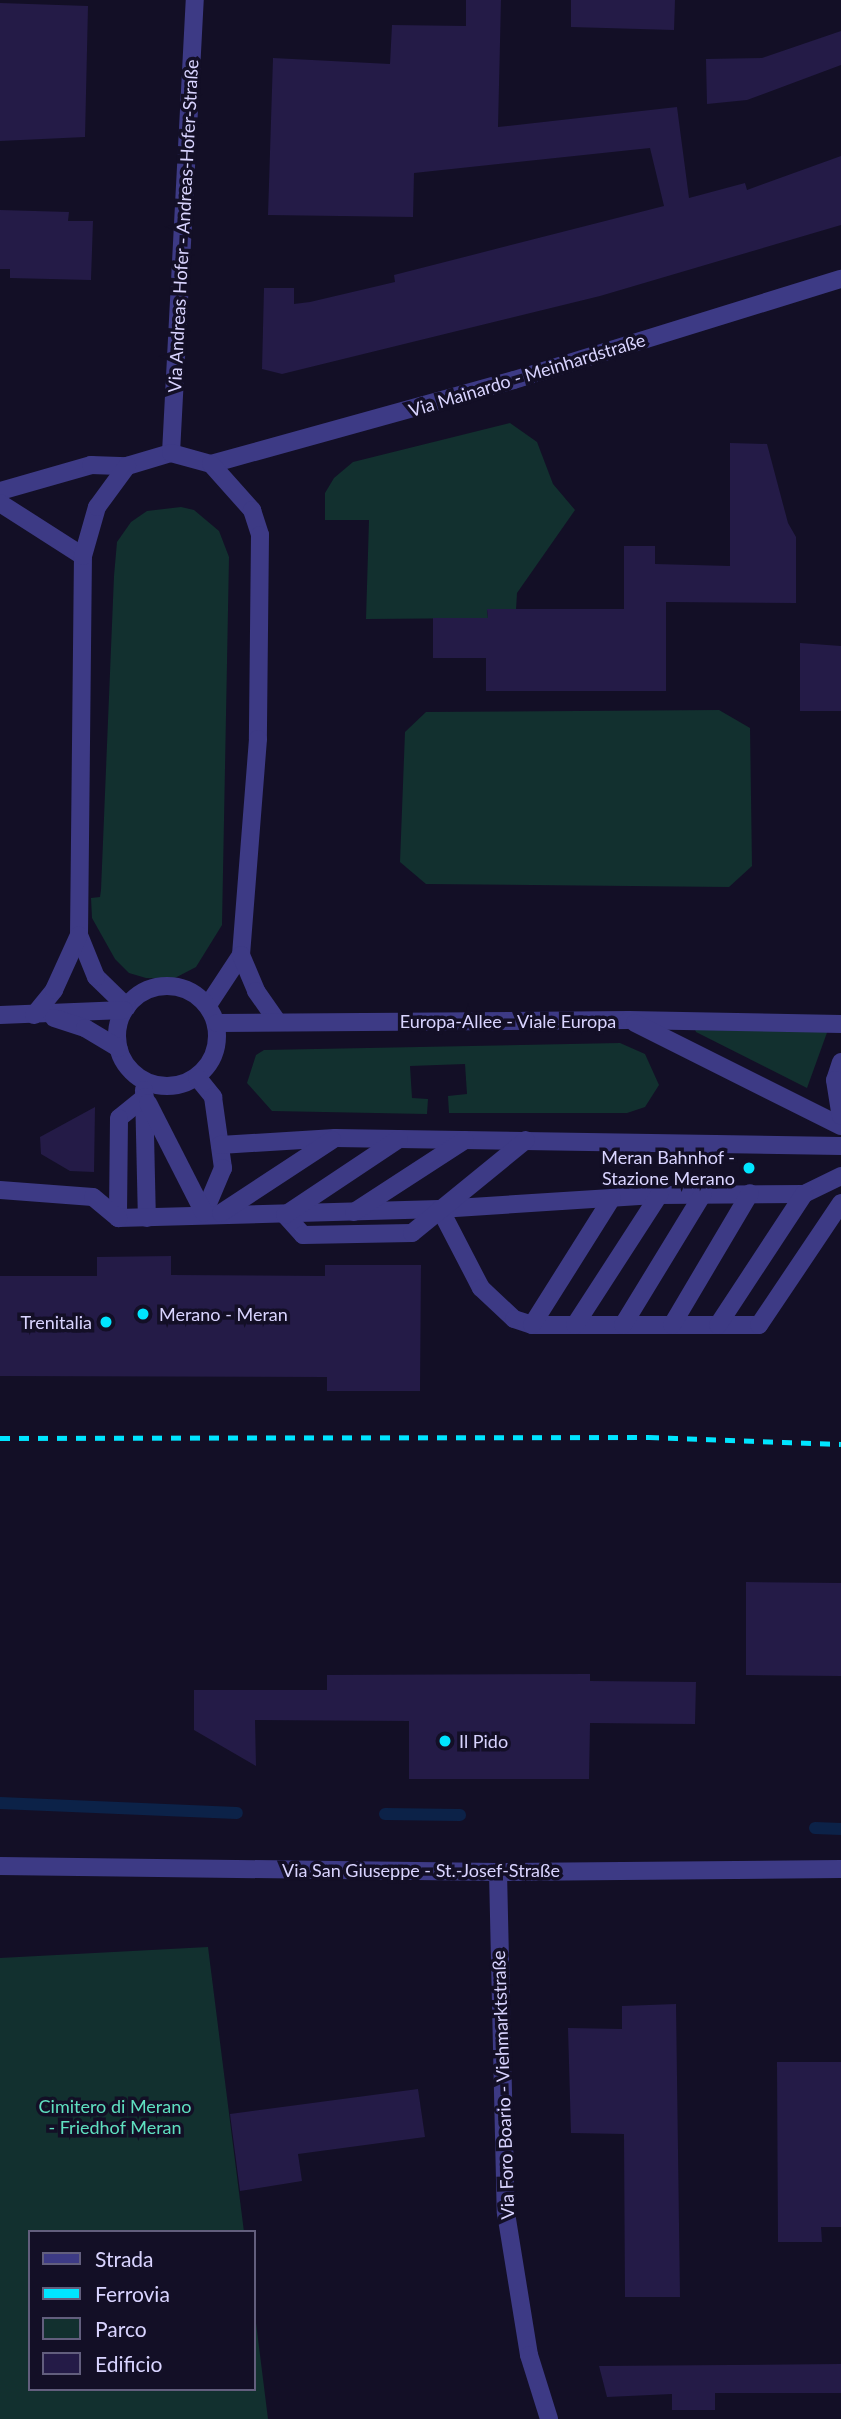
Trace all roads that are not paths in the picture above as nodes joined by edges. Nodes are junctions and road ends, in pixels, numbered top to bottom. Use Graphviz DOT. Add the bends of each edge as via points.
graph roads {
  1 [pos="195,0"];
  2 [pos="841,279"];
  3 [pos="171,453"];
  4 [pos="211,464"];
  5 [pos="127,466"];
  6 [pos="0,491"];
  7 [pos="0,503"];
  8 [pos="83,556"];
  9 [pos="79,935"];
  10 [pos="241,955"];
  11 [pos="208,1005"];
  12 [pos="126,1008"];
  13 [pos="0,1015"];
  14 [pos="39,1015"];
  15 [pos="276,1020"];
  16 [pos="629,1020"];
  17 [pos="217,1023"];
  18 [pos="841,1024"];
  19 [pos="118,1048"];
  20 [pos="841,1062"];
  21 [pos="197,1077"];
  22 [pos="144,1088"];
  23 [pos="841,1116"];
  24 [pos="841,1126"];
  25 [pos="335,1138"];
  26 [pos="399,1139"];
  27 [pos="465,1140"];
  28 [pos="526,1140"];
  29 [pos="220,1145"];
  30 [pos="841,1146"];
  31 [pos="841,1176"];
  32 [pos="0,1190"];
  33 [pos="750,1193"];
  34 [pos="804,1194"];
  35 [pos="659,1195"];
  36 [pos="703,1195"];
  37 [pos="612,1198"];
  38 [pos="841,1203"];
  39 [pos="440,1209"];
  40 [pos="354,1212"];
  41 [pos="213,1213"];
  42 [pos="285,1215"];
  43 [pos="118,1218"];
  44 [pos="147,1218"];
  45 [pos="532,1325"];
  46 [pos="575,1325"];
  47 [pos="623,1325"];
  48 [pos="671,1325"];
  49 [pos="718,1325"];
  50 [pos="0,1866"];
  51 [pos="841,1869"];
  52 [pos="498,1872"];
  53 [pos="549,2419"];
  1 -- 3 [label="street, Via Andreas Hofer - Andreas-Hofer-Straße"];
  2 -- 4 [label="street, Via Mainardo - Meinhardstraße" via="514,380"];
  3 -- 4 [label="street"];
  3 -- 5 [label="street"];
  4 -- 10 [label="street" via="252,510 260,535 258,739"];
  5 -- 6 [label="street" via="91,465"];
  5 -- 8 [label="street" via="97,507"];
  7 -- 8 [label="street"];
  8 -- 9 [label="street"];
  9 -- 12 [label="street" via="96,977"];
  9 -- 14 [label="street"];
  10 -- 11 [label="street"];
  10 -- 15 [label="street" via="256,991"];
  11 -- 12 [label="street" via="190,991 162,986 139,995"];
  11 -- 17 [label="street"];
  12 -- 14 [label="street"];
  12 -- 19 [label="street" via="117,1030"];
  13 -- 14 [label="street"];
  14 -- 19 [label="street" via="85,1028"];
  15 -- 16 [label="street, Europa-Allee - Viale Europa"];
  15 -- 17 [label="street, Europa-Allee - Viale Europa"];
  16 -- 18 [label="street"];
  16 -- 24 [label="street, Europa-Allee - Viale Europa"];
  17 -- 21 [label="street" via="216,1051"];
  19 -- 22 [label="street"];
  20 -- 23 [label="street" via="835,1080"];
  21 -- 22 [label="street" via="172,1086"];
  21 -- 29 [label="street" via="213,1097"];
  22 -- 41 [label="street"];
  22 -- 43 [label="street" via="120,1118"];
  22 -- 44 [label="street"];
  25 -- 26 [label="street"];
  25 -- 29 [label="street"];
  25 -- 41 [label="street"];
  26 -- 27 [label="street"];
  26 -- 42 [label="street"];
  27 -- 28 [label="street"];
  27 -- 40 [label="street"];
  28 -- 30 [label="street"];
  28 -- 39 [label="street"];
  29 -- 41 [label="street" via="223,1168"];
  31 -- 34 [label="street"];
  32 -- 43 [label="street" via="93,1197"];
  33 -- 34 [label="street"];
  33 -- 36 [label="street"];
  33 -- 48 [label="street"];
  34 -- 49 [label="street"];
  35 -- 36 [label="street"];
  35 -- 37 [label="street"];
  35 -- 46 [label="street"];
  36 -- 47 [label="street"];
  37 -- 39 [label="street"];
  37 -- 45 [label="street"];
  38 -- 49 [label="street" via="759,1325"];
  39 -- 40 [label="street"];
  39 -- 42 [label="street" via="411,1233 303,1236"];
  39 -- 45 [label="street" via="481,1288 506,1314"];
  40 -- 42 [label="street"];
  41 -- 42 [label="street"];
  41 -- 44 [label="street"];
  43 -- 44 [label="street"];
  45 -- 46 [label="street"];
  46 -- 47 [label="street"];
  47 -- 48 [label="street"];
  48 -- 49 [label="street"];
  50 -- 52 [label="street, Via San Giuseppe - St.-Josef-Straße"];
  51 -- 52 [label="street, Via San Giuseppe - St.-Josef-Straße"];
  52 -- 53 [label="street, Via Foro Boario - Viehmarktstraße" via="506,2213 529,2355"];
}
